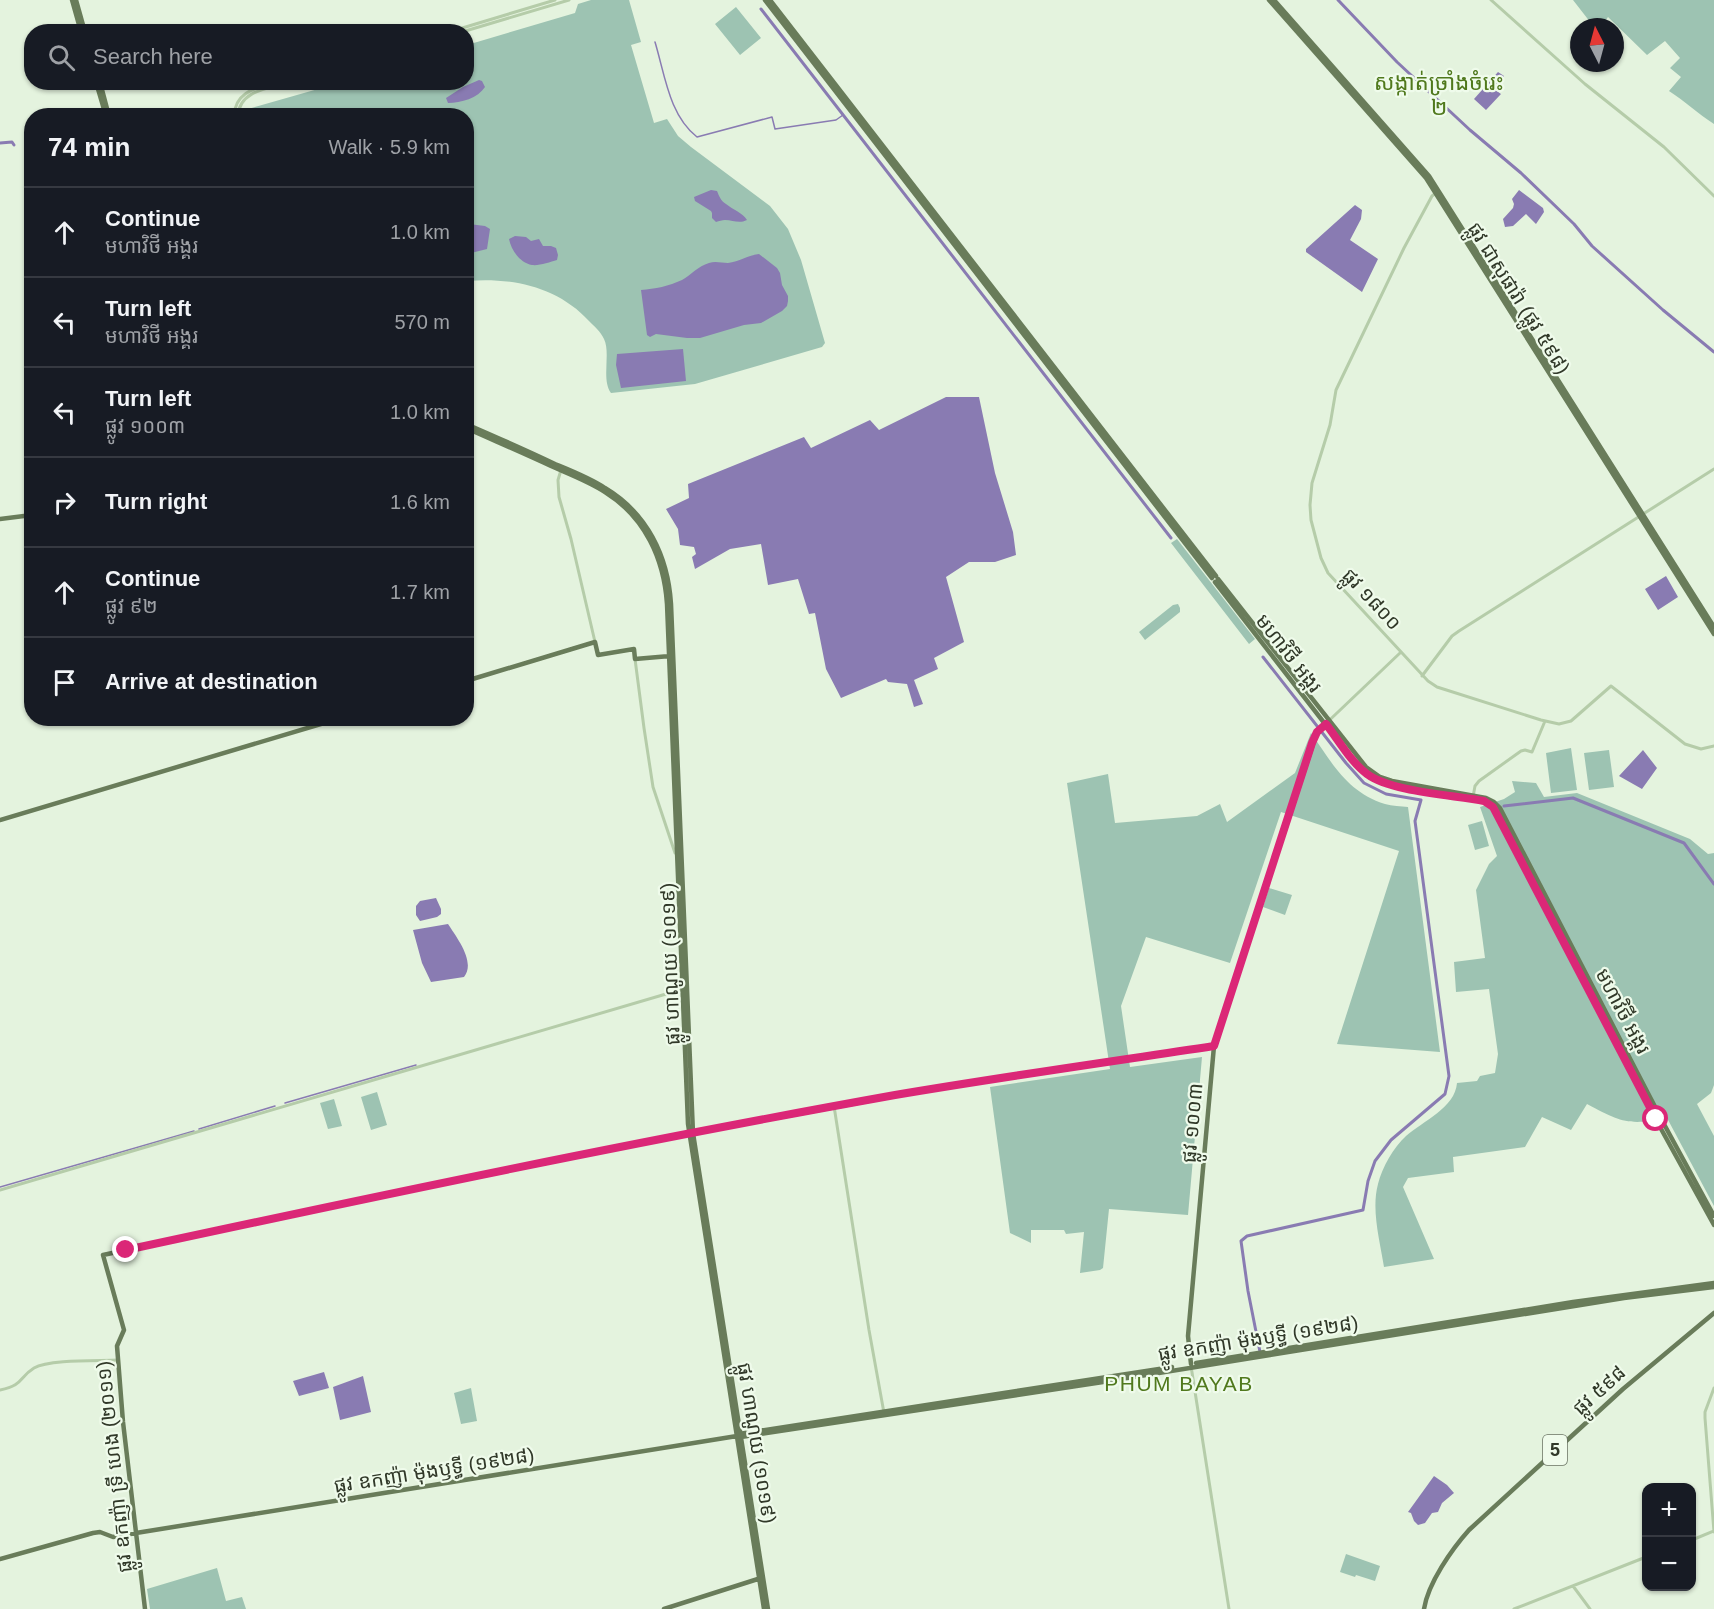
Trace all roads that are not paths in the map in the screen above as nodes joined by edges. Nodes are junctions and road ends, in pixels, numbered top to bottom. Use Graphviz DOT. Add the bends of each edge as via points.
graph roads {
  1 [pos="74,0"];
  2 [pos="555,0"];
  3 [pos="569,0"];
  4 [pos="765,0"];
  5 [pos="770,0"];
  6 [pos="1269,0"];
  7 [pos="1274,0"];
  8 [pos="1491,0"];
  9 [pos="81,24"];
  10 [pos="474,24"];
  11 [pos="474,28"];
  12 [pos="100,90"];
  13 [pos="260,90"];
  14 [pos="256,91"];
  15 [pos="106,108"];
  16 [pos="235,108"];
  17 [pos="1437,192"];
  18 [pos="1714,196"];
  19 [pos="474,429"];
  20 [pos="494,438"];
  21 [pos="1106,438"];
  22 [pos="1714,469"];
  23 [pos="561,471"];
  24 [pos="1641,514"];
  25 [pos="24,516"];
  26 [pos="0,519"];
  27 [pos="1714,627"];
  28 [pos="1714,634"];
  29 [pos="595,642"];
  30 [pos="1400,652"];
  31 [pos="671,656"];
  32 [pos="635,659"];
  33 [pos="1422,676"];
  34 [pos="474,679"];
  35 [pos="1545,721"];
  36 [pos="1326,725"];
  37 [pos="314,726"];
  38 [pos="1317,732"];
  39 [pos="1714,746"];
  40 [pos="1473,797"];
  41 [pos="0,820"];
  42 [pos="679,856"];
  43 [pos="684,989"];
  44 [pos="1616,1037"];
  45 [pos="1214,1046"];
  46 [pos="834,1106"];
  47 [pos="691,1133"];
  48 [pos="0,1190"];
  49 [pos="1714,1216"];
  50 [pos="1714,1225"];
  51 [pos="1714,1285"];
  52 [pos="1714,1313"];
  53 [pos="118,1360"];
  54 [pos="1191,1366"];
  55 [pos="1714,1388"];
  56 [pos="0,1390"];
  57 [pos="884,1413"];
  58 [pos="739,1435"];
  59 [pos="1714,1532"];
  60 [pos="136,1533"];
  61 [pos="1696,1539"];
  62 [pos="0,1559"];
  63 [pos="1642,1559"];
  64 [pos="761,1578"];
  65 [pos="1573,1586"];
  66 [pos="144,1609"];
  67 [pos="664,1609"];
  68 [pos="766,1609"];
  69 [pos="1229,1609"];
  70 [pos="1424,1609"];
  71 [pos="1514,1609"];
  72 [pos="1590,1609"];
  1 -- 9 [label="main road"];
  2 -- 10 [label="street"];
  3 -- 11 [label="street"];
  4 -- 21 [label="main road"];
  5 -- 21 [label="main road"];
  6 -- 17 [label="main road, ផ្លូវ ជាសុផារ៉ា (ផ្លូវ ៥៩៨)"];
  7 -- 17 [label="main road, ផ្លូវ ជាសុផារ៉ា (ផ្លូវ ៥៩៨)" via="1418,162"];
  8 -- 18 [label="street" via="1664,147"];
  12 -- 15 [label="main road"];
  13 -- 14 [label="street"];
  14 -- 16 [label="street" via="245,93"];
  17 -- 24 [label="main road, ផ្លូវ ជាសុផារ៉ា (ផ្លូវ ៥៩៨)"];
  17 -- 30 [label="street, ផ្លូវ ១៨០០" via="1409,237 1336,390 1310,499 1313,530 1326,571"];
  19 -- 20 [label="main road, ផ្លូវ ហាណូយ (១០១៩)"];
  20 -- 23 [label="main road, ផ្លូវ ហាណូយ (១០១៩)"];
  20 -- 31 [label="main road, ផ្លូវ ហាណូយ (១០១៩)" via="603,486 637,514 650,531 666,571"];
  21 -- 36 [label="main road, មហាវិថី អង្គរ"];
  22 -- 24 [label="street"];
  23 -- 29 [label="street" via="559,496"];
  23 -- 31 [label="main road, ផ្លូវ ហាណូយ (១០១៩)" via="617,500 647,534 665,581"];
  24 -- 27 [label="main road, ផ្លូវ ជាសុផារ៉ា (ផ្លូវ ៥៩៨)"];
  24 -- 28 [label="main road, ផ្លូវ ជាសុផារ៉ា (ផ្លូវ ៥៩៨)"];
  24 -- 33 [label="street" via="1452,636"];
  25 -- 26 [label="main road"];
  29 -- 32 [label="main road" via="598,655 634,649"];
  29 -- 34 [label="main road"];
  30 -- 33 [label="street, ផ្លូវ ១៨០០"];
  30 -- 36 [label="street, ផ្លូវ ១០០៣"];
  31 -- 32 [label="main road"];
  31 -- 42 [label="main road, ផ្លូវ ហាណូយ (១០១៩)"];
  32 -- 42 [label="street" via="653,787"];
  33 -- 35 [label="street, ផ្លូវ ១៨០០" via="1437,687"];
  35 -- 39 [label="street, ផ្លូវ ១៨០០" via="1570,721 1611,686 1685,744 1701,749"];
  35 -- 40 [label="street" via="1532,752 1521,751 1479,781"];
  36 -- 38 [label="street, ផ្លូវ ១០០៣"];
  36 -- 40 [label="main road, មហាវិថី អង្គរ" via="1374,774"];
  37 -- 41 [label="main road"];
  38 -- 45 [label="main road, ផ្លូវ ១០០៣"];
  40 -- 44 [label="main road, មហាវិថី អង្គរ" via="1488,800 1501,814"];
  42 -- 43 [label="main road, ផ្លូវ ហាណូយ (១០១៩)"];
  43 -- 47 [label="main road, ផ្លូវ ហាណូយ (១០១៩)"];
  43 -- 48 [label="street"];
  44 -- 49 [label="main road, មហាវិថី អង្គរ"];
  44 -- 50 [label="main road, មហាវិថី អង្គរ"];
  45 -- 46 [label="main road"];
  45 -- 54 [label="main road, ផ្លូវ ១០០៣" via="1188,1336"];
  46 -- 47 [label="main road"];
  46 -- 57 [label="street"];
  47 -- 53 [label="main road, ផ្លូវ ឧកញ៉ា ទ្រី ហេង (២០១១)" via="103,1255 124,1330 117,1342"];
  47 -- 58 [label="main road, ផ្លូវ ហាណូយ (១០១៩)"];
  51 -- 54 [label="main road, ផ្លូវ ឧកញ៉ា ម៉ុងឫទ្ធី (១៩២៨)"];
  52 -- 70 [label="main road, ផ្លូវ ៥៩៨ / 5" via="1623,1389 1469,1530 1439,1572"];
  53 -- 56 [label="street" via="58,1362 35,1367 16,1386"];
  53 -- 60 [label="main road, ផ្លូវ ឧកញ៉ា ទ្រី ហេង (២០១១)"];
  54 -- 57 [label="main road, ផ្លូវ ឧកញ៉ា ម៉ុងឫទ្ធី (១៩២៨)"];
  54 -- 69 [label="street, ផ្លូវ ១០០៣"];
  55 -- 59 [label="street" via="1705,1414"];
  57 -- 58 [label="main road, ផ្លូវ ឧកញ៉ា ម៉ុងឫទ្ធី (១៩២៨)"];
  58 -- 60 [label="main road, ផ្លូវ ឧកញ៉ា ម៉ុងឫទ្ធី (១៩២៨)"];
  58 -- 64 [label="main road, ផ្លូវ ហាណូយ (១០១៩)"];
  59 -- 61 [label="street"];
  60 -- 62 [label="main road, ផ្លូវ ឧកញ៉ា ម៉ុងឫទ្ធី (១៩២៨)" via="112,1537 93,1533"];
  60 -- 66 [label="main road, ផ្លូវ ឧកញ៉ា ទ្រី ហេង (២០១១)"];
  63 -- 65 [label="street"];
  64 -- 67 [label="main road"];
  64 -- 68 [label="main road, ផ្លូវ ហាណូយ (១០១៩)"];
  65 -- 71 [label="street"];
  65 -- 72 [label="street"];
}
